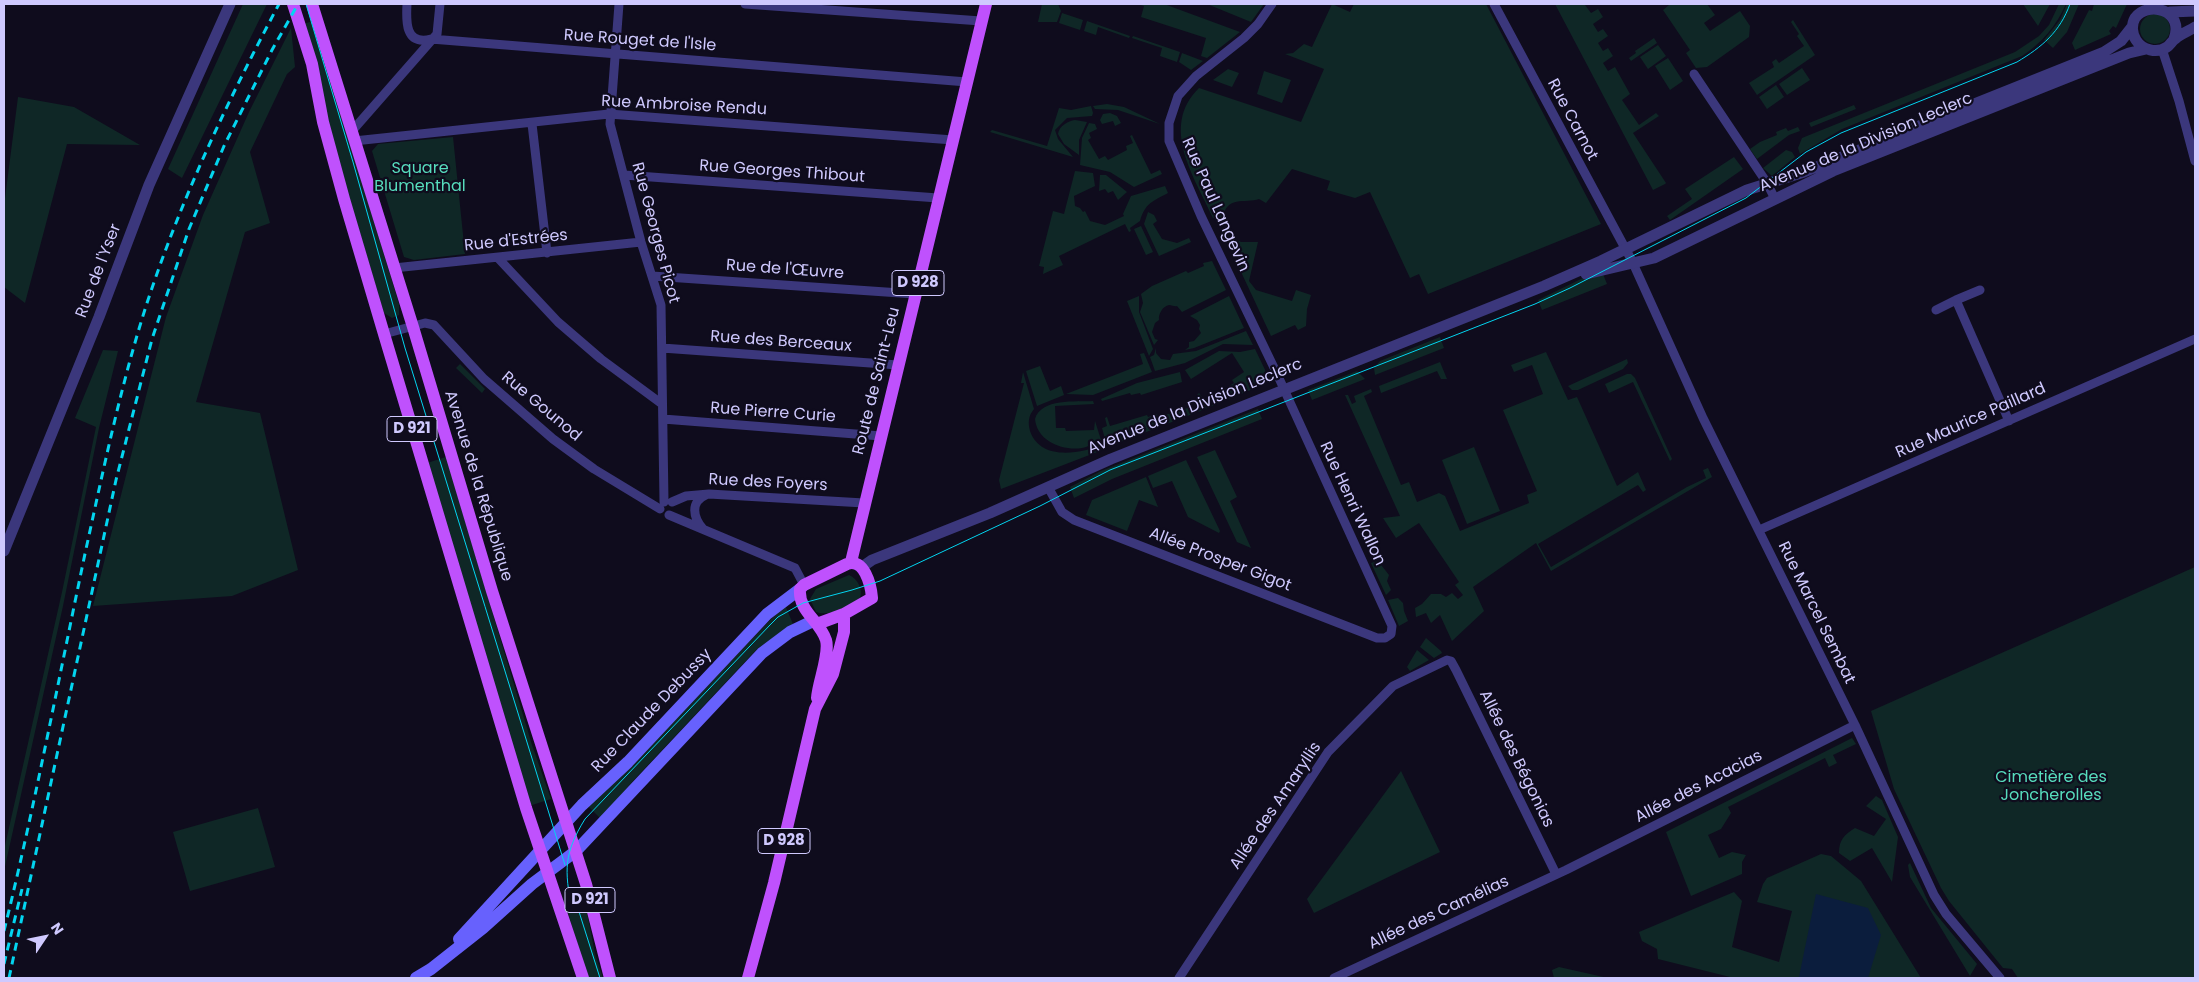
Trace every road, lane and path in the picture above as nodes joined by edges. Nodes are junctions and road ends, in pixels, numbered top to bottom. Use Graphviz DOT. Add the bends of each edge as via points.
graph roads {
  1 [pos="230,4"];
  2 [pos="293,4"];
  3 [pos="312,4"];
  4 [pos="407,4"];
  5 [pos="440,4"];
  6 [pos="618,4"];
  7 [pos="745,4"];
  8 [pos="986,4"];
  9 [pos="1272,4"];
  10 [pos="1494,4"];
  11 [pos="2150,5"];
  12 [pos="2170,12"];
  13 [pos="2195,12"];
  14 [pos="981,21"];
  15 [pos="2132,27"];
  16 [pos="2195,27"];
  17 [pos="431,39"];
  18 [pos="2174,39"];
  19 [pos="2146,49"];
  20 [pos="2162,50"];
  21 [pos="615,54"];
  22 [pos="1694,74"];
  23 [pos="967,82"];
  24 [pos="609,114"];
  25 [pos="532,124"];
  26 [pos="353,136"];
  27 [pos="953,140"];
  28 [pos="2195,161"];
  29 [pos="624,175"];
  30 [pos="1767,184"];
  31 [pos="938,198"];
  32 [pos="1775,199"];
  33 [pos="641,242"];
  34 [pos="1625,249"];
  35 [pos="547,253"];
  36 [pos="498,258"];
  37 [pos="1633,264"];
  38 [pos="394,268"];
  39 [pos="652,276"];
  40 [pos="1544,286"];
  41 [pos="1980,290"];
  42 [pos="916,294"];
  43 [pos="1956,300"];
  44 [pos="1936,310"];
  45 [pos="413,327"];
  46 [pos="384,334"];
  47 [pos="2195,339"];
  48 [pos="662,348"];
  49 [pos="898,365"];
  50 [pos="1284,389"];
  51 [pos="662,404"];
  52 [pos="663,419"];
  53 [pos="2009,421"];
  54 [pos="881,436"];
  55 [pos="1048,487"];
  56 [pos="708,494"];
  57 [pos="864,503"];
  58 [pos="665,504"];
  59 [pos="669,515"];
  60 [pos="703,529"];
  61 [pos="1759,530"];
  62 [pos="4,551"];
  63 [pos="857,565"];
  64 [pos="802,587"];
  65 [pos="844,614"];
  66 [pos="815,623"];
  67 [pos="1392,631"];
  68 [pos="1448,660"];
  69 [pos="817,702"];
  70 [pos="1855,725"];
  71 [pos="566,823"];
  72 [pos="575,852"];
  73 [pos="536,857"];
  74 [pos="1556,874"];
  75 [pos="543,876"];
  76 [pos="438,963"];
  77 [pos="416,978"];
  78 [pos="583,978"];
  79 [pos="610,978"];
  80 [pos="748,978"];
  81 [pos="1179,978"];
  82 [pos="1334,978"];
  83 [pos="2000,978"];
  1 -- 62 [label="street, Rue de l'Yser" via="149,185"];
  2 -- 46 [label="main road, D 921"];
  3 -- 26 [label="main road, Avenue de la République / D 921"];
  4 -- 17 [label="street, Rue Rouget de l'Isle" via="406,25 409,31 420,40"];
  5 -- 17 [label="street" via="438,30"];
  6 -- 21 [label="street, Rue Georges Picot"];
  7 -- 14 [label="street"];
  8 -- 14 [label="main road, Route de Saint-Leu / D 928"];
  9 -- 50 [label="street, Rue Paul Langevin" via="1244,38 1181,92 1175,101 1168,131 1171,147 1201,216"];
  10 -- 34 [label="street, Rue Carnot"];
  11 -- 12 [label="street, Avenue de la Division Leclerc"];
  11 -- 15 [label="street, Avenue de la Division Leclerc" via="2138,13"];
  12 -- 13 [label="street, Avenue de la Division Leclerc"];
  12 -- 18 [label="street" via="2176,22"];
  14 -- 23 [label="main road, Route de Saint-Leu / D 928"];
  15 -- 19 [label="street" via="2136,40"];
  15 -- 30 [label="street, Avenue de la Division Leclerc" via="2121,41 2104,52"];
  16 -- 18 [label="street"];
  17 -- 21 [label="street, Rue Rouget de l'Isle"];
  17 -- 26 [label="street"];
  18 -- 20 [label="street"];
  19 -- 20 [label="street, Avenue de la Division Leclerc"];
  19 -- 32 [label="street, Avenue de la Division Leclerc" via="1833,171"];
  20 -- 28 [label="street"];
  21 -- 23 [label="street, Rue Rouget de l'Isle"];
  21 -- 24 [label="street, Rue Georges Picot"];
  22 -- 30 [label="street"];
  23 -- 27 [label="main road, Route de Saint-Leu / D 928"];
  24 -- 25 [label="street, Rue Ambroise Rendu"];
  24 -- 27 [label="street, Rue Ambroise Rendu"];
  24 -- 29 [label="street, Rue Georges Picot"];
  25 -- 26 [label="street, Rue Ambroise Rendu"];
  25 -- 35 [label="street"];
  26 -- 38 [label="main road, Avenue de la République / D 921"];
  27 -- 31 [label="main road, Route de Saint-Leu / D 928"];
  29 -- 31 [label="street, Rue Georges Thibout"];
  29 -- 33 [label="street, Rue Georges Picot"];
  30 -- 32 [label="street"];
  30 -- 34 [label="street, Avenue de la Division Leclerc"];
  31 -- 42 [label="main road, Route de Saint-Leu / D 928"];
  32 -- 37 [label="street, Avenue de la Division Leclerc" via="1654,258"];
  33 -- 35 [label="street, Rue d'Estrées"];
  33 -- 39 [label="street, Rue Georges Picot"];
  34 -- 37 [label="street, Rue Marcel Sembat"];
  34 -- 40 [label="street, Avenue de la Division Leclerc"];
  35 -- 36 [label="street, Rue d'Estrées"];
  36 -- 38 [label="street, Rue d'Estrées"];
  36 -- 51 [label="street" via="558,322"];
  37 -- 40 [label="street, Avenue de la Division Leclerc"];
  37 -- 61 [label="street, Rue Marcel Sembat" via="1703,418"];
  38 -- 45 [label="main road, Avenue de la République / D 921"];
  39 -- 42 [label="street, Rue de l'Œuvre"];
  39 -- 48 [label="street, Rue Georges Picot" via="661,305"];
  40 -- 50 [label="street, Avenue de la Division Leclerc"];
  41 -- 43 [label="street"];
  42 -- 49 [label="main road, Route de Saint-Leu / D 928"];
  43 -- 44 [label="street"];
  43 -- 53 [label="street"];
  45 -- 46 [label="street, Rue Gounod"];
  45 -- 58 [label="street, Rue Gounod" via="427,323 434,325 484,378 553,440 594,469"];
  45 -- 71 [label="main road, Avenue de la République / D 921"];
  46 -- 73 [label="main road, D 921"];
  47 -- 53 [label="street, Rue Maurice Paillard"];
  48 -- 49 [label="street, Rue des Berceaux"];
  48 -- 51 [label="street, Rue Georges Picot"];
  49 -- 54 [label="main road, Route de Saint-Leu / D 928"];
  50 -- 55 [label="street, Avenue de la Division Leclerc"];
  50 -- 67 [label="street, Rue Henri Wallon"];
  51 -- 52 [label="street, Rue Georges Picot"];
  52 -- 54 [label="street, Rue Pierre Curie"];
  52 -- 58 [label="street, Rue Georges Picot"];
  53 -- 61 [label="street, Rue Maurice Paillard"];
  54 -- 57 [label="main road, Route de Saint-Leu / D 928"];
  55 -- 63 [label="street, Avenue de la Division Leclerc"];
  55 -- 67 [label="street, Allée Prosper Gigot" via="1065,515 1081,523 1377,638 1386,638"];
  56 -- 57 [label="street, Rue des Foyers"];
  56 -- 58 [label="street, Rue des Foyers" via="686,496"];
  56 -- 60 [label="street" via="699,499 694,509"];
  57 -- 63 [label="main road, Route de Saint-Leu / D 928"];
  58 -- 59 [label="street, Rue Gounod" via="664,515"];
  58 -- 59 [label="street, Rue Georges Picot" via="674,511"];
  59 -- 60 [label="street"];
  60 -- 64 [label="street" via="795,568"];
  61 -- 70 [label="street, Rue Marcel Sembat"];
  63 -- 64 [label="main road"];
  63 -- 65 [label="main road" via="872,598"];
  64 -- 66 [label="main road, D 928" via="805,609"];
  64 -- 71 [label="main road, Rue Claude Debussy" via="772,609"];
  65 -- 66 [label="main road"];
  65 -- 69 [label="main road, D 928" via="844,632 833,674"];
  66 -- 69 [label="main road, D 928" via="826,644"];
  66 -- 72 [label="main road" via="790,632 762,653"];
  68 -- 74 [label="street, Allée des Bégonias" via="1456,670"];
  68 -- 81 [label="street, Allée des Amaryllis" via="1395,684 1332,748"];
  69 -- 80 [label="main road, D 928"];
  70 -- 74 [label="street, Allée des Acacias"];
  70 -- 83 [label="street, Rue Marcel Sembat" via="1934,895"];
  71 -- 72 [label="main road, Avenue de la République / D 921"];
  71 -- 73 [label="main road, Rue Claude Debussy"];
  72 -- 75 [label="main road"];
  72 -- 79 [label="main road, Avenue de la République / D 921"];
  73 -- 75 [label="main road, D 921"];
  73 -- 76 [label="main road, Rue Claude Debussy"];
  74 -- 82 [label="street, Allée des Camélias"];
  75 -- 76 [label="main road"];
  75 -- 78 [label="main road, D 921"];
  76 -- 77 [label="main road"];
}
